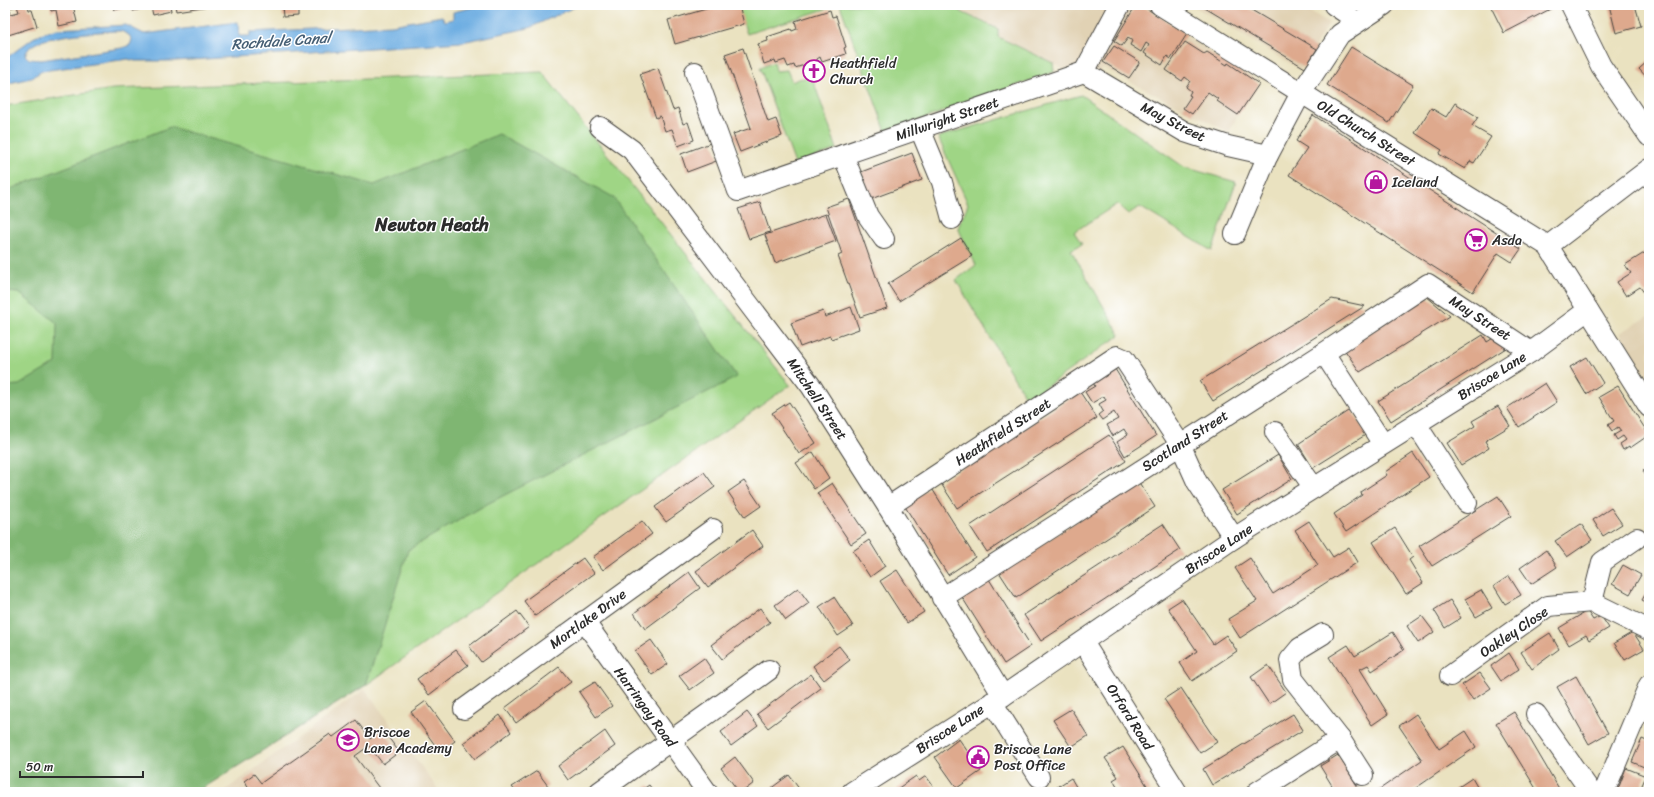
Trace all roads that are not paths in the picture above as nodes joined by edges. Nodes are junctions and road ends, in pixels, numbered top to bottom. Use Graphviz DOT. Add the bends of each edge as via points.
graph roads {
  1 [pos="1120,5"];
  2 [pos="1160,5"];
  3 [pos="1334,5"];
  4 [pos="1384,5"];
  5 [pos="1571,5"];
  6 [pos="1356,23"];
  7 [pos="695,72"];
  8 [pos="1084,72"];
  9 [pos="1301,93"];
  10 [pos="600,127"];
  11 [pos="920,129"];
  12 [pos="1649,136"];
  13 [pos="844,155"];
  14 [pos="1268,156"];
  15 [pos="1649,169"];
  16 [pos="952,219"];
  17 [pos="1235,234"];
  18 [pos="884,239"];
  19 [pos="1548,246"];
  20 [pos="1428,284"];
  21 [pos="1588,310"];
  22 [pos="1531,352"];
  23 [pos="1324,354"];
  24 [pos="1649,407"];
  25 [pos="1416,424"];
  26 [pos="1275,432"];
  27 [pos="1180,444"];
  28 [pos="1383,444"];
  29 [pos="1314,488"];
  30 [pos="1466,503"];
  31 [pos="888,507"];
  32 [pos="713,529"];
  33 [pos="1234,538"];
  34 [pos="1637,538"];
  35 [pos="942,598"];
  36 [pos="1592,602"];
  37 [pos="584,621"];
  38 [pos="1649,630"];
  39 [pos="1323,634"];
  40 [pos="1082,642"];
  41 [pos="769,670"];
  42 [pos="1450,676"];
  43 [pos="1649,686"];
  44 [pos="997,699"];
  45 [pos="464,710"];
  46 [pos="1536,714"];
  47 [pos="1340,739"];
  48 [pos="670,742"];
  49 [pos="1362,775"];
  50 [pos="1039,777"];
  51 [pos="600,792"];
  52 [pos="707,792"];
  53 [pos="852,792"];
  54 [pos="1177,792"];
  55 [pos="1257,792"];
  56 [pos="1591,792"];
  57 [pos="1604,792"];
  1 -- 8 [label="street"];
  2 -- 9 [label="street, Old Church Street"];
  3 -- 6 [label="street" via="1346,12"];
  4 -- 6 [label="street"];
  5 -- 12 [label="street" via="1601,66"];
  6 -- 9 [label="street" via="1340,34"];
  7 -- 13 [label="street, Millwright Street" via="738,191"];
  8 -- 11 [label="street, Millwright Street"];
  8 -- 14 [label="street, May Street" via="1185,132 1222,145"];
  9 -- 14 [label="street"];
  9 -- 19 [label="street, Old Church Street"];
  10 -- 31 [label="street, Mitchell Street" via="632,150 811,386"];
  11 -- 13 [label="street, Millwright Street"];
  11 -- 16 [label="street" via="942,182"];
  13 -- 18 [label="street" via="868,216"];
  14 -- 17 [label="street"];
  15 -- 19 [label="street"];
  19 -- 21 [label="street, Old Church Street"];
  20 -- 22 [label="street, May Street"];
  20 -- 23 [label="street, Scotland Street"];
  21 -- 22 [label="street, Briscoe Lane"];
  21 -- 24 [label="street, Old Church Street"];
  22 -- 25 [label="street, Briscoe Lane"];
  23 -- 27 [label="street, Scotland Street"];
  23 -- 28 [label="street"];
  25 -- 28 [label="street, Briscoe Lane"];
  25 -- 30 [label="street"];
  26 -- 29 [label="street"];
  27 -- 31 [label="street, Heathfield Street" via="1124,359 1117,356"];
  27 -- 33 [label="street" via="1198,482"];
  27 -- 35 [label="street, Scotland Street"];
  28 -- 29 [label="street, Briscoe Lane"];
  29 -- 33 [label="street, Briscoe Lane"];
  31 -- 35 [label="street, Mitchell Street"];
  32 -- 37 [label="street, Mortlake Drive"];
  33 -- 40 [label="street, Briscoe Lane"];
  34 -- 36 [label="street" via="1602,562"];
  35 -- 44 [label="street, Mitchell Street"];
  36 -- 38 [label="street"];
  36 -- 42 [label="street, Oakley Close" via="1548,606"];
  37 -- 45 [label="street, Mortlake Drive"];
  37 -- 48 [label="street, Harringay Road"];
  39 -- 47 [label="street" via="1300,648 1290,660 1293,679"];
  40 -- 44 [label="street, Briscoe Lane"];
  40 -- 54 [label="street, Orford Road"];
  41 -- 48 [label="street"];
  43 -- 57 [label="street"];
  44 -- 50 [label="street, Mitchell Street"];
  44 -- 53 [label="street, Briscoe Lane"];
  46 -- 56 [label="street"];
  47 -- 49 [label="street"];
  47 -- 55 [label="street"];
  48 -- 51 [label="street"];
  48 -- 52 [label="street, Harringay Road"];
}
